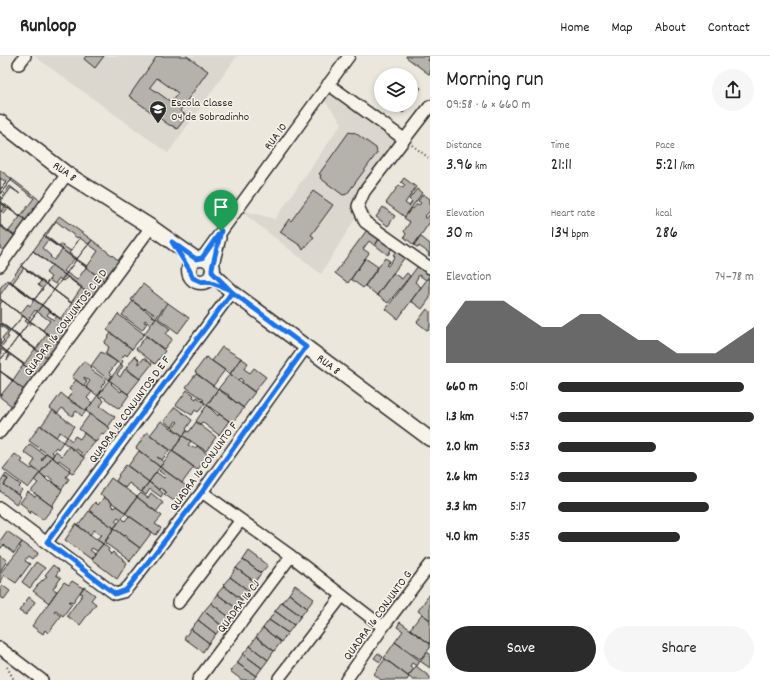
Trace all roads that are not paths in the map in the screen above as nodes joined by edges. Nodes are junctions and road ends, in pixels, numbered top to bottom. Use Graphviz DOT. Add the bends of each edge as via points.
graph roads {
  1 [pos="349,56"];
  2 [pos="328,84"];
  3 [pos="430,106"];
  4 [pos="0,122"];
  5 [pos="404,139"];
  6 [pos="67,174"];
  7 [pos="152,227"];
  8 [pos="0,266"];
  9 [pos="203,268"];
  10 [pos="430,268"];
  11 [pos="230,290"];
  12 [pos="306,347"];
  13 [pos="0,432"];
  14 [pos="430,439"];
  15 [pos="202,492"];
  16 [pos="0,508"];
  17 [pos="241,520"];
  18 [pos="47,542"];
  19 [pos="291,556"];
  20 [pos="430,565"];
  21 [pos="342,596"];
  22 [pos="178,603"];
  23 [pos="383,627"];
  24 [pos="0,648"];
  25 [pos="280,678"];
  26 [pos="42,680"];
  27 [pos="198,680"];
  28 [pos="346,680"];
  1 -- 2 [label="street, RUA 10"];
  2 -- 5 [label="street"];
  2 -- 9 [label="street, RUA 10" via="221,231"];
  3 -- 5 [label="street"];
  4 -- 6 [label="main road, RUA 8"];
  5 -- 10 [label="street" via="364,192 358,206 365,222"];
  6 -- 7 [label="main road, RUA 8"];
  6 -- 8 [label="street"];
  7 -- 9 [label="main road, RUA 8"];
  7 -- 13 [label="street, QUADRA 16 CONJUNTOS C E D"];
  9 -- 11 [label="main road, RUA 8"];
  11 -- 12 [label="main road, RUA 8"];
  11 -- 18 [label="street, QUADRA 16 CONJUNTOS D E F"];
  12 -- 14 [label="main road, RUA 8"];
  12 -- 15 [label="street, QUADRA 16 CONJUNTO F"];
  15 -- 17 [label="street"];
  15 -- 18 [label="street, QUADRA 16 CONJUNTO F" via="123,592 115,594"];
  16 -- 18 [label="street"];
  17 -- 19 [label="street"];
  17 -- 22 [label="street"];
  19 -- 21 [label="street"];
  19 -- 27 [label="street, QUADRA 16 CJ"];
  20 -- 23 [label="street, QUADRA 16 CONJUNTO G"];
  21 -- 23 [label="street"];
  21 -- 25 [label="street"];
  23 -- 28 [label="street, QUADRA 16 CONJUNTO G"];
  24 -- 26 [label="street"];
}
